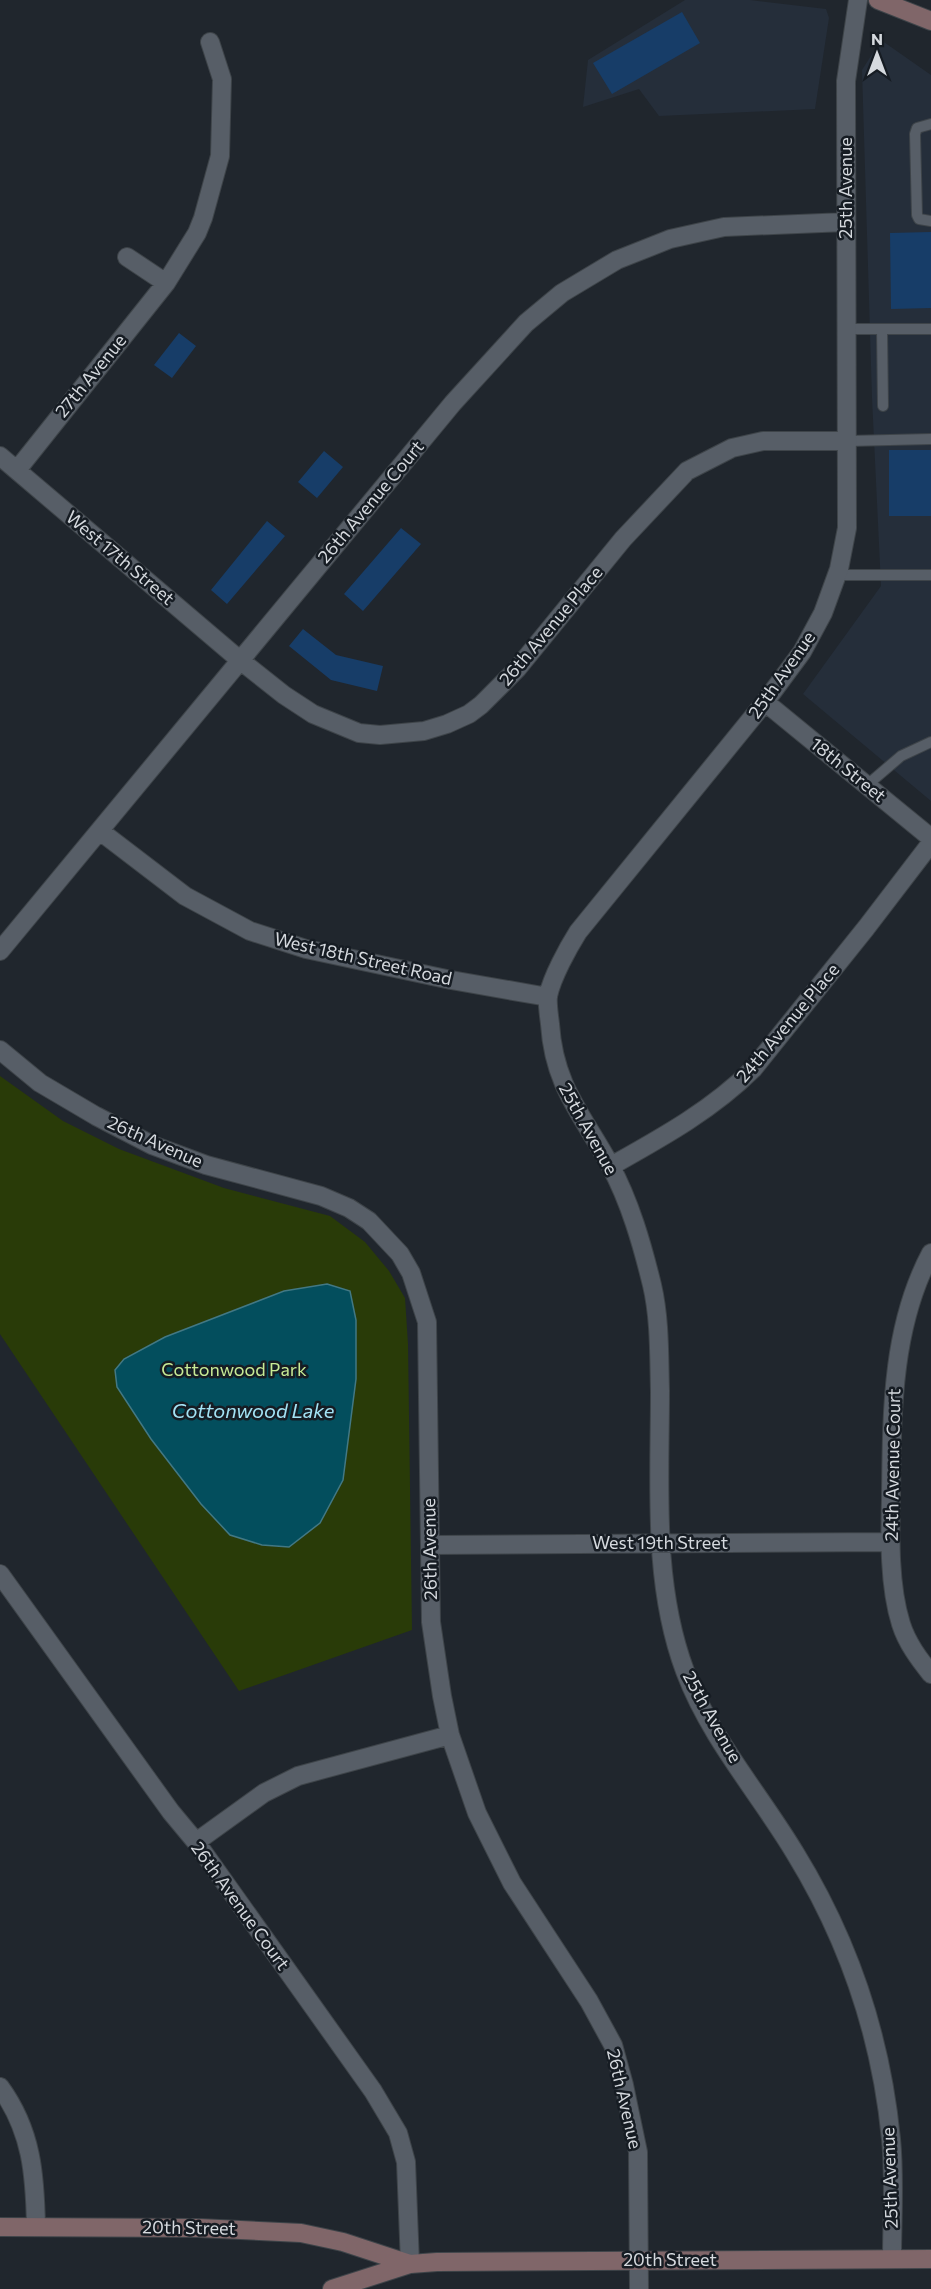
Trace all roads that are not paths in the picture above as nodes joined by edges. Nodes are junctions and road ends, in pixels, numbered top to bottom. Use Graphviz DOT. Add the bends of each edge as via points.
graph roads {
  1 [pos="858,0"];
  2 [pos="878,0"];
  3 [pos="931,21"];
  4 [pos="210,42"];
  5 [pos="931,124"];
  6 [pos="931,221"];
  7 [pos="846,222"];
  8 [pos="128,257"];
  9 [pos="166,283"];
  10 [pos="847,329"];
  11 [pos="882,329"];
  12 [pos="931,329"];
  13 [pos="883,406"];
  14 [pos="931,439"];
  15 [pos="848,441"];
  16 [pos="0,456"];
  17 [pos="17,470"];
  18 [pos="837,575"];
  19 [pos="931,575"];
  20 [pos="241,661"];
  21 [pos="765,702"];
  22 [pos="931,742"];
  23 [pos="867,786"];
  24 [pos="100,831"];
  25 [pos="931,838"];
  26 [pos="931,843"];
  27 [pos="0,951"];
  28 [pos="548,997"];
  29 [pos="0,1050"];
  30 [pos="610,1166"];
  31 [pos="931,1253"];
  32 [pos="890,1542"];
  33 [pos="661,1543"];
  34 [pos="430,1545"];
  35 [pos="0,1575"];
  36 [pos="931,1674"];
  37 [pos="450,1735"];
  38 [pos="195,1842"];
  39 [pos="0,2087"];
  40 [pos="36,2227"];
  41 [pos="0,2228"];
  42 [pos="892,2259"];
  43 [pos="931,2259"];
  44 [pos="638,2260"];
  45 [pos="410,2264"];
  46 [pos="332,2289"];
  47 [pos="639,2289"];
  1 -- 7 [label="street, 25th Avenue" via="846,81"];
  2 -- 3 [label="main road"];
  4 -- 9 [label="street, 27th Avenue" via="222,79 220,156 197,233"];
  5 -- 6 [label="lane" via="917,128 915,134 917,215"];
  7 -- 10 [label="street, 25th Avenue"];
  7 -- 20 [label="street, 26th Avenue Court" via="723,227 670,239 617,260 562,293 526,323 453,403"];
  8 -- 9 [label="street"];
  9 -- 17 [label="street, 27th Avenue"];
  10 -- 11 [label="lane"];
  10 -- 15 [label="street, 25th Avenue"];
  11 -- 12 [label="lane"];
  11 -- 13 [label="lane"];
  14 -- 15 [label="lane"];
  15 -- 18 [label="street, 25th Avenue" via="848,528"];
  15 -- 20 [label="street, 26th Avenue Place" via="763,441 732,448 687,471 623,539 517,669 470,714 447,724 424,731 359,733 313,714"];
  16 -- 17 [label="street, West 17th Street"];
  17 -- 20 [label="street, West 17th Street"];
  18 -- 19 [label="lane"];
  18 -- 21 [label="street, 25th Avenue" via="802,652"];
  20 -- 24 [label="street, 26th Avenue Court"];
  21 -- 23 [label="street, 18th Street"];
  21 -- 28 [label="street, 25th Avenue" via="578,932"];
  22 -- 23 [label="lane" via="901,756"];
  23 -- 25 [label="street, 18th Street"];
  24 -- 27 [label="street, 26th Avenue Court"];
  24 -- 28 [label="street, West 18th Street Road" via="185,897 250,931 306,949"];
  26 -- 30 [label="street, 24th Avenue Place" via="753,1069 699,1113"];
  28 -- 30 [label="street, 25th Avenue" via="551,1045 559,1077"];
  29 -- 34 [label="street, 26th Avenue" via="40,1083 152,1144 206,1165 321,1196 349,1208 369,1221 400,1254 411,1273 427,1322"];
  30 -- 33 [label="street, 25th Avenue" via="636,1225 657,1310"];
  31 -- 32 [label="street, 24th Avenue Court" via="910,1304 895,1367"];
  32 -- 33 [label="street, West 19th Street"];
  32 -- 36 [label="street, 24th Avenue Court" via="901,1624 915,1655"];
  33 -- 34 [label="street, West 19th Street"];
  33 -- 42 [label="street, 25th Avenue" via="671,1622 686,1674 720,1738 807,1872 841,1936 861,1995 879,2058 890,2132"];
  34 -- 37 [label="street, 26th Avenue" via="431,1622"];
  35 -- 38 [label="street, 26th Avenue Court"];
  37 -- 38 [label="street" via="298,1776 264,1793"];
  37 -- 44 [label="street, 26th Avenue" via="477,1813 512,1883 613,2045 638,2152"];
  38 -- 45 [label="street, 26th Avenue Court" via="373,2091 398,2133 406,2162"];
  39 -- 40 [label="street" via="28,2141 35,2177"];
  40 -- 41 [label="main road, 20th Street"];
  40 -- 45 [label="main road, 20th Street" via="301,2233"];
  42 -- 43 [label="main road, 20th Street"];
  42 -- 44 [label="main road, 20th Street"];
  44 -- 45 [label="main road, 20th Street"];
  44 -- 47 [label="street, 26th Avenue"];
  45 -- 46 [label="main road, 20th Street"];
}
